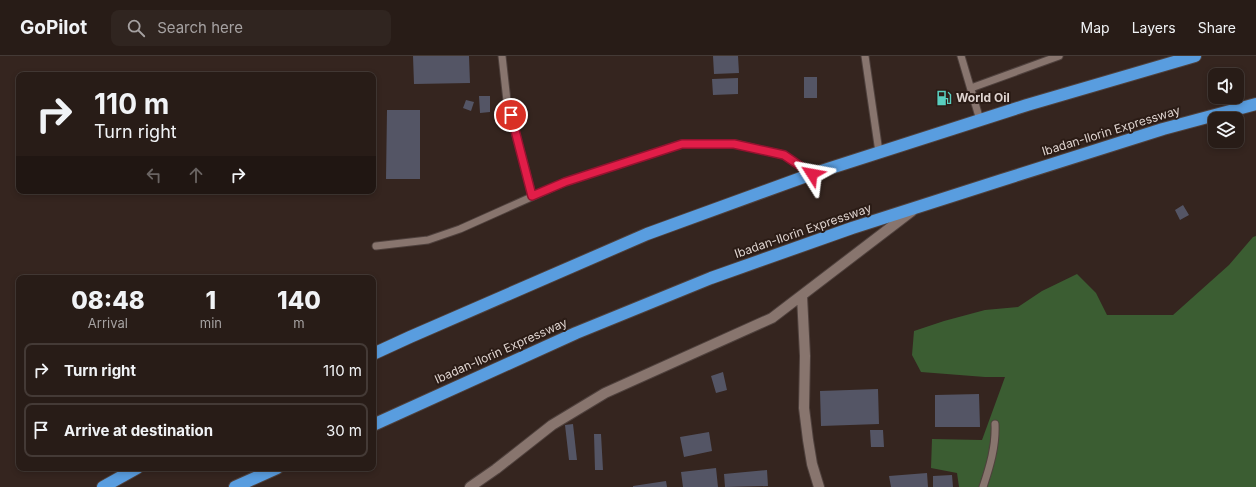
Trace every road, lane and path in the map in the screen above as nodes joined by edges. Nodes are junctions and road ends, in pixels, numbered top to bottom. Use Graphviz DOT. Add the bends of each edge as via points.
graph roads {
  1 [pos="502,56"];
  2 [pos="865,56"];
  3 [pos="961,56"];
  4 [pos="1059,56"];
  5 [pos="1193,56"];
  6 [pos="971,88"];
  7 [pos="1256,104"];
  8 [pos="980,120"];
  9 [pos="879,152"];
  10 [pos="812,174"];
  11 [pos="532,196"];
  12 [pos="916,207"];
  13 [pos="376,246"];
  14 [pos="802,296"];
  15 [pos="376,353"];
  16 [pos="376,423"];
  17 [pos="995,424"];
  18 [pos="132,471"];
  19 [pos="270,471"];
  20 [pos="103,487"];
  21 [pos="235,487"];
  22 [pos="470,487"];
  23 [pos="819,487"];
  24 [pos="984,487"];
  1 -- 11 [label="lane" via="507,101"];
  2 -- 9 [label="lane"];
  3 -- 6 [label="lane"];
  4 -- 6 [label="lane"];
  5 -- 8 [label="highway"];
  6 -- 8 [label="lane"];
  7 -- 12 [label="highway, Ibadan-Ilorin Expressway" via="1163,129"];
  8 -- 9 [label="highway"];
  9 -- 10 [label="highway"];
  10 -- 11 [label="lane" via="784,155 734,144 682,144 565,182"];
  10 -- 15 [label="highway" via="647,234"];
  11 -- 13 [label="lane" via="460,229 428,240"];
  12 -- 14 [label="street"];
  12 -- 16 [label="highway, Ibadan-Ilorin Expressway" via="704,281 576,333"];
  14 -- 22 [label="street" via="772,318 605,394 552,425"];
  14 -- 23 [label="street" via="804,408 812,464"];
  17 -- 24 [label="lane" via="996,437"];
  18 -- 20 [label="highway"];
  19 -- 21 [label="highway"];
}
